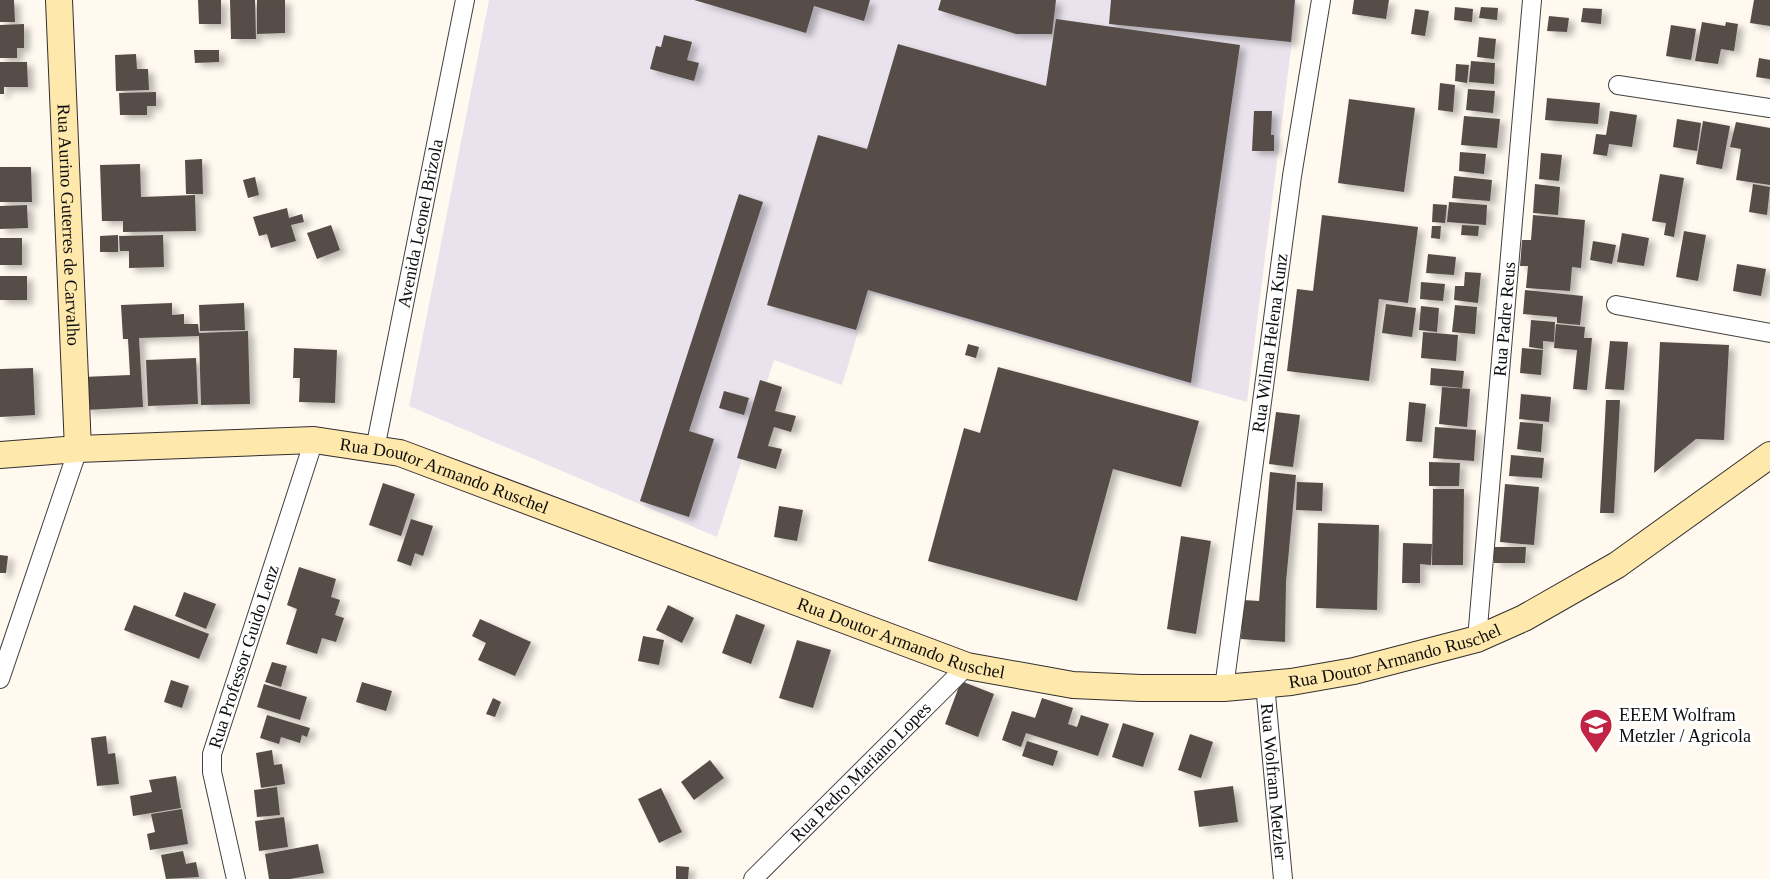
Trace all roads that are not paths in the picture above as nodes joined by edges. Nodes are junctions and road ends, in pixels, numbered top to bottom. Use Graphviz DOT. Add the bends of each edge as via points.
graph roads {
  1 [pos="59,0"];
  2 [pos="465,0"];
  3 [pos="1322,0"];
  4 [pos="1532,0"];
  5 [pos="1618,85"];
  6 [pos="1770,108"];
  7 [pos="1616,305"];
  8 [pos="1770,333"];
  9 [pos="314,440"];
  10 [pos="375,448"];
  11 [pos="78,449"];
  12 [pos="0,455"];
  13 [pos="1770,455"];
  14 [pos="8,631"];
  15 [pos="1477,639"];
  16 [pos="967,666"];
  17 [pos="0,679"];
  18 [pos="1265,684"];
  19 [pos="1224,688"];
  20 [pos="236,879"];
  21 [pos="753,879"];
  22 [pos="1283,879"];
  1 -- 11 [label="main road, Rua Aurino Guterres de Carvalho"];
  2 -- 10 [label="street, Avenida Leonel Brizola"];
  3 -- 19 [label="street, Rua Wilma Helena Kunz" via="1293,176"];
  4 -- 15 [label="street, Rua Padre Reus"];
  5 -- 6 [label="street"];
  7 -- 8 [label="street"];
  9 -- 10 [label="main road, Rua Doutor Armando Ruschel"];
  9 -- 11 [label="main road, Rua Doutor Armando Ruschel"];
  9 -- 20 [label="street, Rua Professor Guido Lenz" via="212,754 212,771"];
  10 -- 16 [label="main road, Rua Doutor Armando Ruschel" via="400,453"];
  11 -- 12 [label="main road, Rua Doutor Armando Ruschel"];
  11 -- 14 [label="street"];
  13 -- 15 [label="main road, Rua Doutor Armando Ruschel" via="1617,565 1524,618"];
  14 -- 17 [label="street"];
  15 -- 18 [label="main road, Rua Doutor Armando Ruschel" via="1354,671"];
  16 -- 19 [label="main road, Rua Doutor Armando Ruschel" via="1073,685"];
  16 -- 21 [label="street, Rua Pedro Mariano Lopes"];
  18 -- 19 [label="main road, Rua Doutor Armando Ruschel"];
  18 -- 22 [label="street, Rua Wolfram Metzler"];
}
